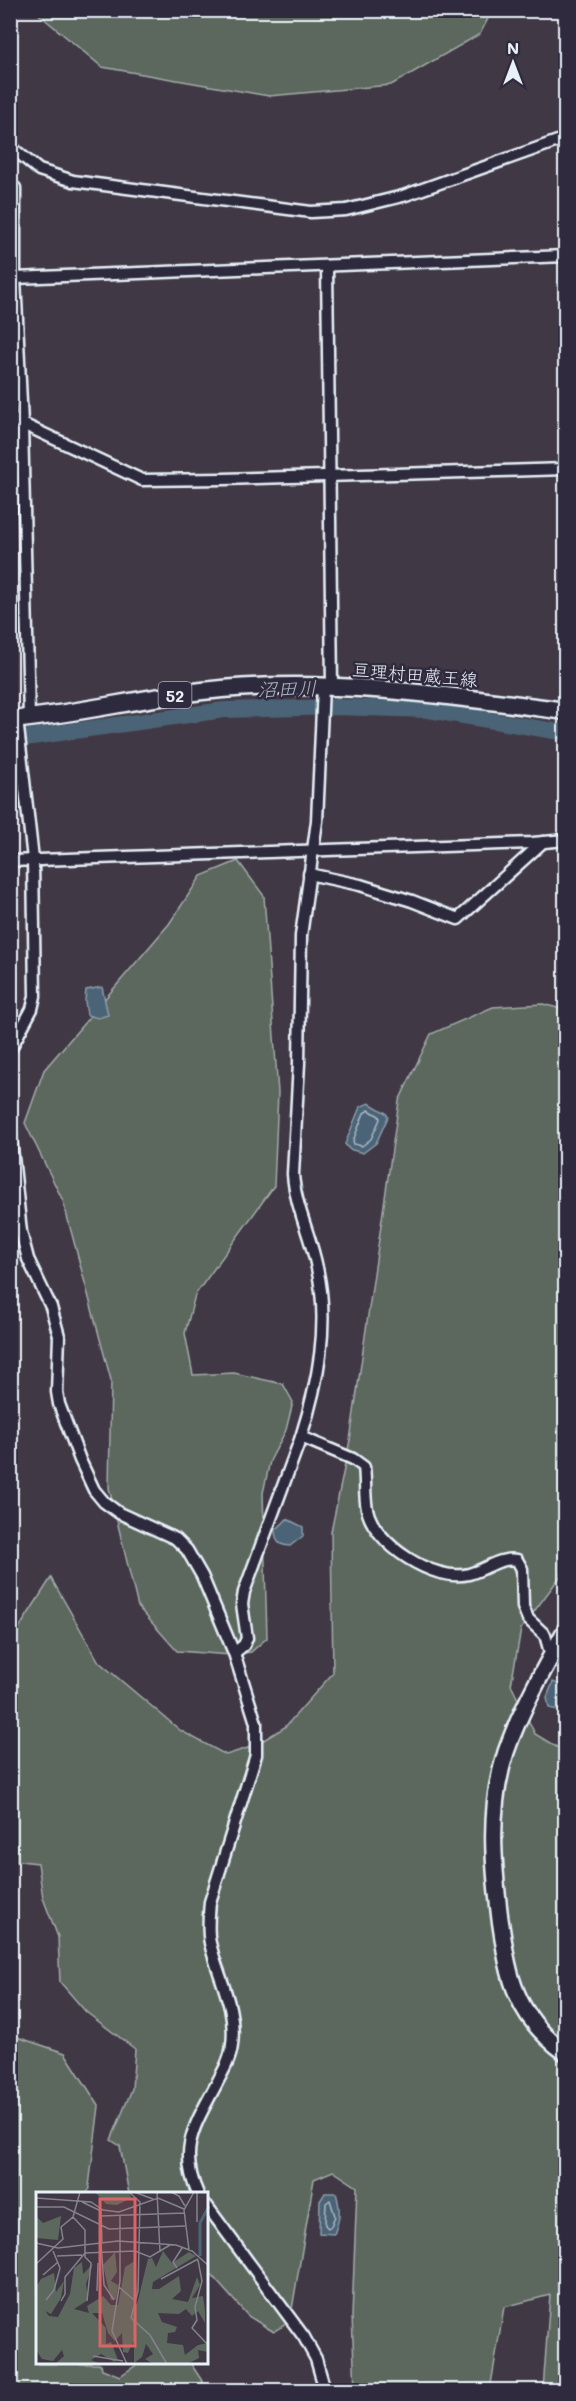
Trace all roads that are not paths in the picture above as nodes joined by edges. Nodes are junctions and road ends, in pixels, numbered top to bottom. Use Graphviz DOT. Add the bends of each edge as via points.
graph roads {
  1 [pos="566,138"];
  2 [pos="10,146"];
  3 [pos="10,186"];
  4 [pos="566,256"];
  5 [pos="327,266"];
  6 [pos="15,278"];
  7 [pos="10,418"];
  8 [pos="22,423"];
  9 [pos="566,469"];
  10 [pos="331,474"];
  11 [pos="328,687"];
  12 [pos="566,711"];
  13 [pos="19,719"];
  14 [pos="566,840"];
  15 [pos="543,842"];
  16 [pos="313,850"];
  17 [pos="33,860"];
  18 [pos="10,861"];
  19 [pos="309,874"];
  20 [pos="10,1050"];
  21 [pos="10,1128"];
  22 [pos="301,1437"];
  23 [pos="566,1629"];
  24 [pos="234,1653"];
  25 [pos="551,1656"];
  26 [pos="566,2053"];
  27 [pos="197,2192"];
  28 [pos="208,2207"];
  29 [pos="325,2391"];
  1 -- 2 [label="street" via="403,196 346,210 311,212 73,181 39,170"];
  3 -- 6 [label="street" via="15,188"];
  4 -- 5 [label="street"];
  5 -- 6 [label="street"];
  5 -- 10 [label="street"];
  6 -- 8 [label="street"];
  7 -- 8 [label="street"];
  8 -- 10 [label="street" via="142,480"];
  8 -- 13 [label="street"];
  9 -- 10 [label="street"];
  10 -- 11 [label="street"];
  11 -- 12 [label="main road, 亘理村田蔵王線 / 52" via="401,690"];
  11 -- 13 [label="main road, 亘理村田蔵王線 / 52" via="221,689"];
  11 -- 16 [label="street"];
  13 -- 17 [label="street"];
  14 -- 15 [label="street"];
  15 -- 16 [label="street"];
  15 -- 19 [label="street" via="458,919 401,898"];
  16 -- 17 [label="street"];
  16 -- 19 [label="street"];
  17 -- 18 [label="street"];
  17 -- 20 [label="street" via="35,996"];
  19 -- 22 [label="street" via="300,936 293,1174 323,1297 323,1337"];
  21 -- 24 [label="street" via="21,1232 59,1336 59,1404 80,1460 104,1502 176,1539 188,1550"];
  22 -- 24 [label="street" via="244,1592 247,1638"];
  22 -- 25 [label="street" via="364,1467 367,1509 373,1525 402,1556 431,1571 449,1575 468,1574 508,1558 517,1560 522,1569 523,1607 528,1619 545,1635"];
  23 -- 25 [label="street"];
  24 -- 27 [label="street" via="256,1723 256,1755 210,1902 210,1942 227,1993 233,2031 226,2065 189,2141 191,2178"];
  25 -- 26 [label="street" via="506,1752 496,1794 492,1849 505,1951 517,1994 530,2018"];
  28 -- 29 [label="street" via="304,2337"];
}
